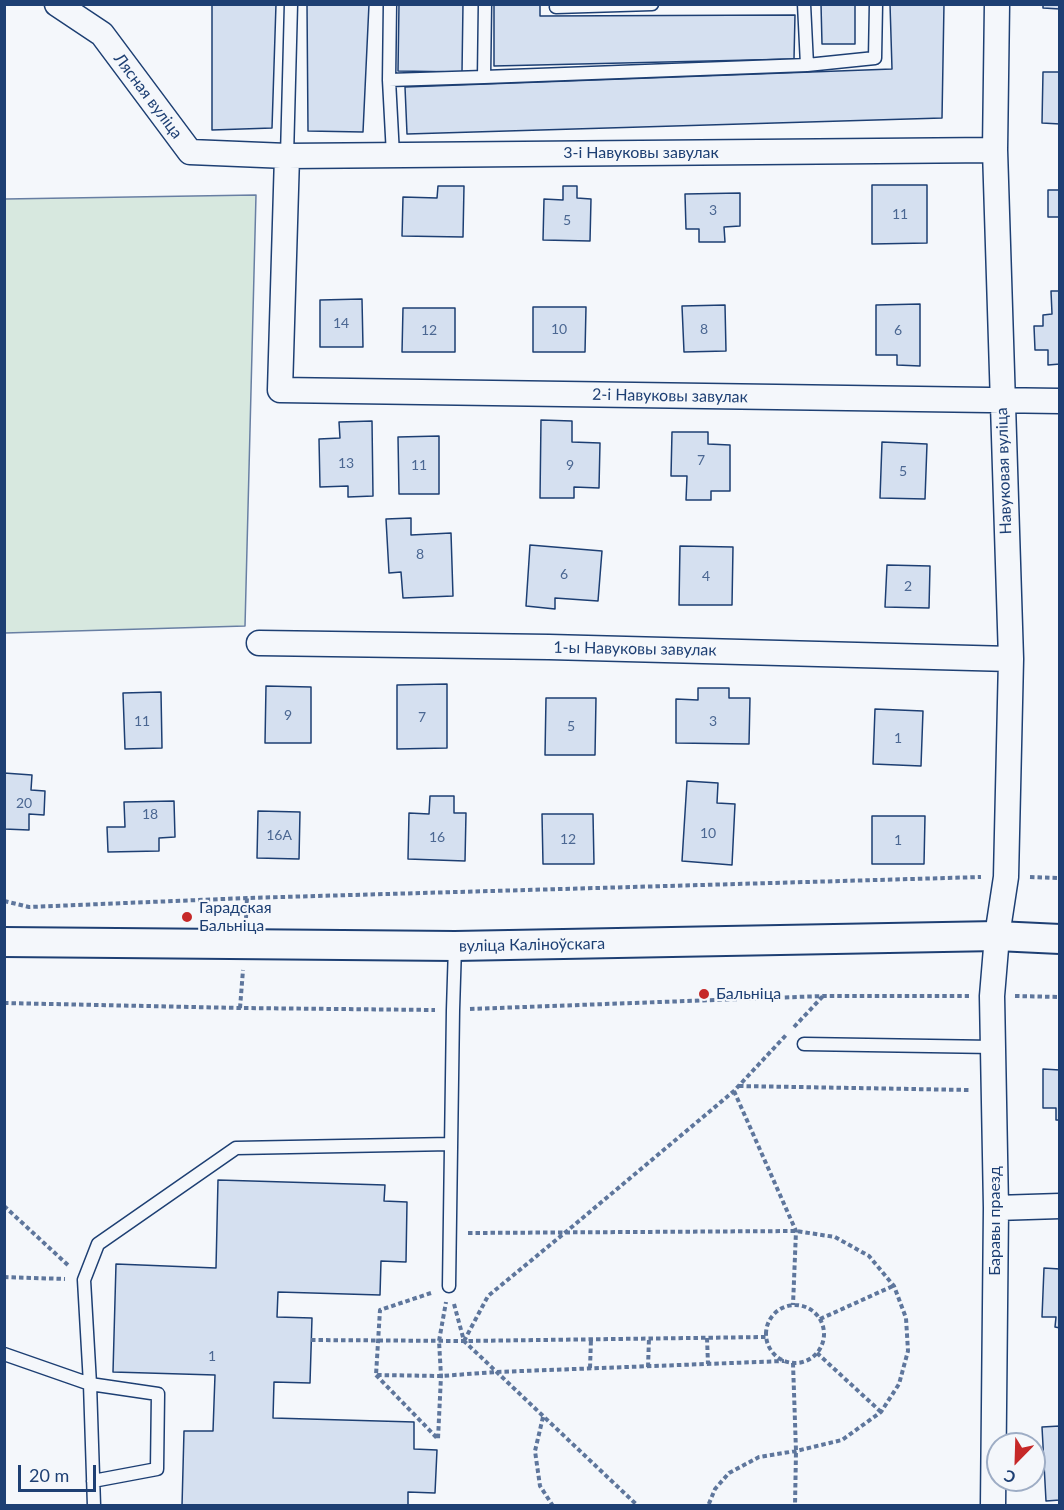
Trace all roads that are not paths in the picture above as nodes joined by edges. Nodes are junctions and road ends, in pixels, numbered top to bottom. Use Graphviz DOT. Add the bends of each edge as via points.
graph roads {
  1 [pos="57,4"];
  2 [pos="291,4"];
  3 [pos="390,4"];
  4 [pos="485,4"];
  5 [pos="652,4"];
  6 [pos="804,4"];
  7 [pos="876,4"];
  8 [pos="997,4"];
  9 [pos="556,7"];
  10 [pos="807,65"];
  11 [pos="484,77"];
  12 [pos="389,80"];
  13 [pos="995,150"];
  14 [pos="393,155"];
  15 [pos="287,156"];
  16 [pos="1002,401"];
  17 [pos="1059,401"];
  18 [pos="259,643"];
  19 [pos="1011,659"];
  20 [pos="998,936"];
  21 [pos="1059,939"];
  22 [pos="4,942"];
  23 [pos="455,946"];
  24 [pos="804,1044"];
  25 [pos="993,1047"];
  26 [pos="451,1144"];
  27 [pos="1059,1206"];
  28 [pos="996,1208"];
  29 [pos="449,1287"];
  30 [pos="4,1354"];
  31 [pos="90,1384"];
  32 [pos="93,1481"];
  33 [pos="94,1506"];
  34 [pos="993,1506"];
  1 -- 15 [label="street, Лясная вуліца" via="102,34 190,152"];
  2 -- 15 [label="lane"];
  3 -- 12 [label="lane"];
  4 -- 11 [label="lane"];
  5 -- 9 [label="lane"];
  6 -- 10 [label="lane"];
  7 -- 10 [label="lane" via="875,58"];
  8 -- 13 [label="street, Навуковая вуліца"];
  10 -- 11 [label="lane"];
  11 -- 12 [label="lane"];
  12 -- 14 [label="lane"];
  13 -- 14 [label="street, 3-і Навуковы завулак"];
  13 -- 16 [label="street, Навуковая вуліца"];
  14 -- 15 [label="street, 3-і Навуковы завулак"];
  15 -- 16 [label="street, 2-і Навуковы завулак" via="280,390"];
  16 -- 17 [label="street, 2-і Навуковы завулак"];
  16 -- 19 [label="street, Навуковая вуліца"];
  18 -- 19 [label="street, 1-ы Навуковы завулак"];
  19 -- 20 [label="street, Навуковая вуліца" via="1006,877"];
  20 -- 21 [label="street, вуліца Каліноўскага"];
  20 -- 23 [label="street, вуліца Каліноўскага"];
  20 -- 25 [label="street, Баравы праезд" via="992,996"];
  22 -- 23 [label="street, вуліца Каліноўскага"];
  23 -- 26 [label="lane"];
  24 -- 25 [label="lane"];
  25 -- 28 [label="street, Баравы праезд"];
  26 -- 29 [label="lane"];
  26 -- 31 [label="lane" via="236,1148 98,1244 84,1280"];
  27 -- 28 [label="street"];
  28 -- 34 [label="street, Баравы праезд"];
  30 -- 31 [label="lane"];
  31 -- 32 [label="lane"];
  31 -- 32 [label="lane" via="158,1394 157,1469"];
  32 -- 33 [label="lane"];
}
